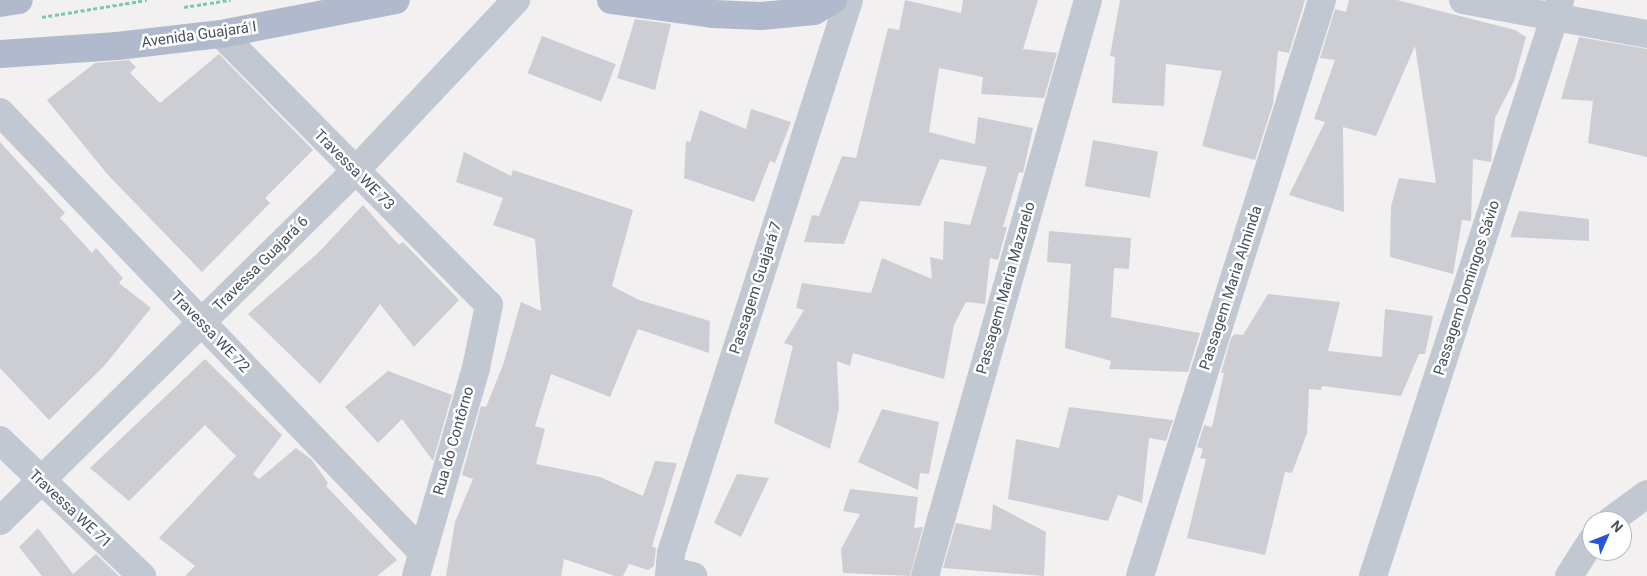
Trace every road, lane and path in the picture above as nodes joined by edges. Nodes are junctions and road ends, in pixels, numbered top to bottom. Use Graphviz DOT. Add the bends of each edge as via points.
graph roads {
  1 [pos="147,0"];
  2 [pos="396,0"];
  3 [pos="516,0"];
  4 [pos="611,0"];
  5 [pos="833,0"];
  6 [pos="849,0"];
  7 [pos="1088,0"];
  8 [pos="1322,0"];
  9 [pos="1463,0"];
  10 [pos="0,3"];
  11 [pos="1557,7"];
  12 [pos="28,9"];
  13 [pos="221,34"];
  14 [pos="1647,34"];
  15 [pos="0,54"];
  16 [pos="0,112"];
  17 [pos="355,171"];
  18 [pos="489,305"];
  19 [pos="202,324"];
  20 [pos="0,440"];
  21 [pos="40,480"];
  22 [pos="1647,494"];
  23 [pos="1624,511"];
  24 [pos="0,521"];
  25 [pos="1582,556"];
  26 [pos="419,564"];
  27 [pos="678,574"];
  28 [pos="142,576"];
  29 [pos="925,576"];
  30 [pos="1140,576"];
  31 [pos="1374,576"];
  32 [pos="1569,576"];
  1 -- 12 [label="path"];
  2 -- 13 [label="main road, Avenida Guajará I"];
  3 -- 17 [label="street, Travessa Guajará 6"];
  4 -- 5 [label="main road" via="712,14 761,16 814,11"];
  6 -- 27 [label="street, Passagem Guajará 7" via="671,553"];
  7 -- 29 [label="street, Passagem Maria Mazarelo"];
  8 -- 30 [label="street, Passagem Maria Alminda"];
  9 -- 11 [label="street"];
  10 -- 12 [label="main road"];
  11 -- 14 [label="street"];
  11 -- 31 [label="street, Passagem Domingos Sávio"];
  13 -- 15 [label="main road, Avenida Guajará I" via="117,46"];
  13 -- 17 [label="street, Travessa WE 73"];
  16 -- 19 [label="street, Travessa WE 72"];
  17 -- 18 [label="street, Travessa WE 73"];
  17 -- 19 [label="street, Travessa Guajará 6"];
  18 -- 26 [label="street, Rua do Contôrno" via="476,368"];
  19 -- 21 [label="street, Travessa Guajará 6"];
  19 -- 26 [label="street, Travessa WE 72"];
  20 -- 21 [label="street, Travessa WE 71"];
  21 -- 24 [label="street, Travessa Guajará 6"];
  21 -- 28 [label="street, Travessa WE 71"];
  22 -- 23 [label="street"];
  25 -- 32 [label="street"];
}
